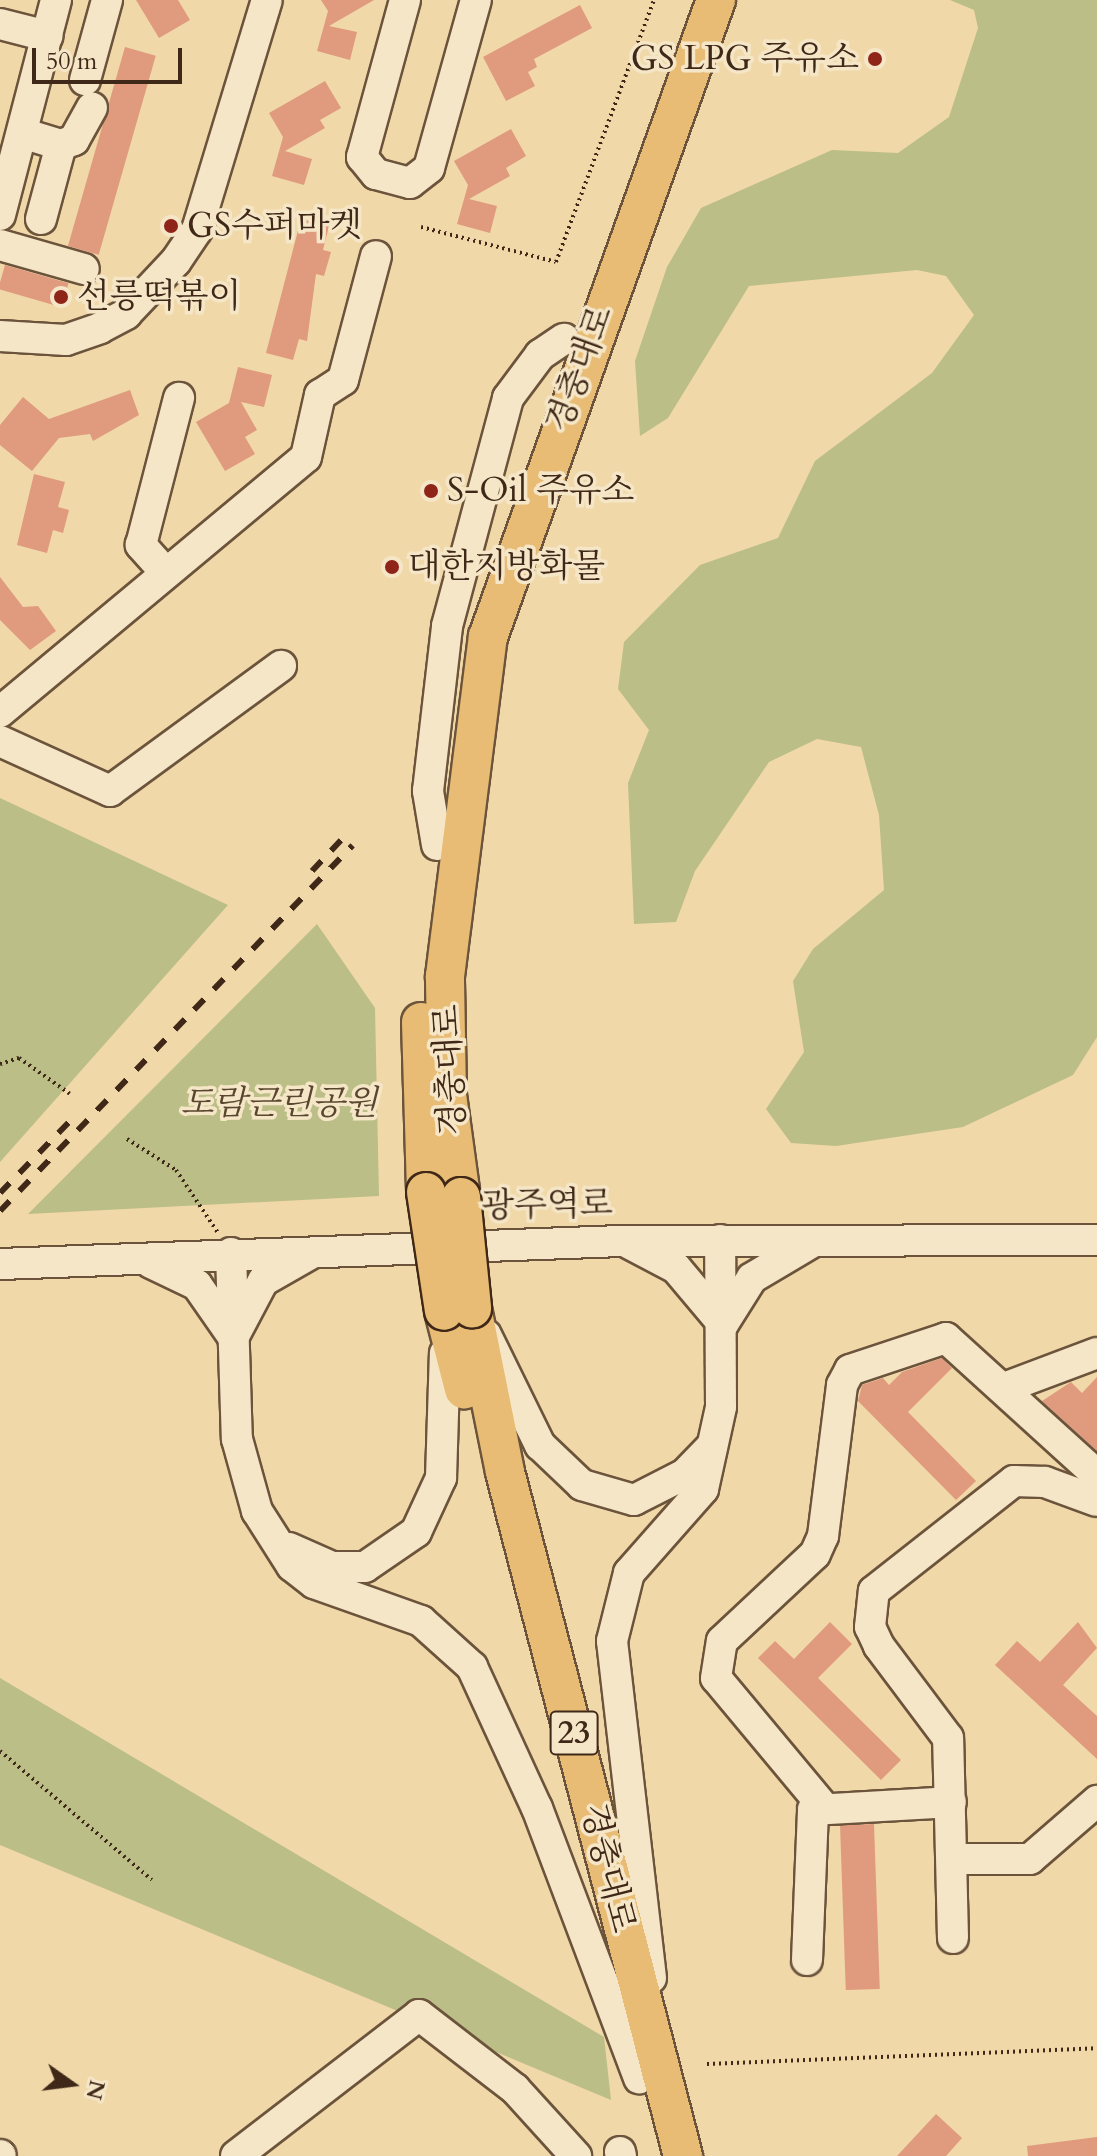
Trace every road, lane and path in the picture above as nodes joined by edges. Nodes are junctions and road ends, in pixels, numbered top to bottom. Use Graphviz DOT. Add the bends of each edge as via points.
graph roads {
  1 [pos="56,0"];
  2 [pos="107,0"];
  3 [pos="267,0"];
  4 [pos="405,0"];
  5 [pos="476,0"];
  6 [pos="654,0"];
  7 [pos="688,0"];
  8 [pos="716,0"];
  9 [pos="0,24"];
  10 [pos="47,36"];
  11 [pos="22,133"];
  12 [pos="61,145"];
  13 [pos="0,215"];
  14 [pos="41,219"];
  15 [pos="421,227"];
  16 [pos="0,245"];
  17 [pos="376,256"];
  18 [pos="84,269"];
  19 [pos="0,336"];
  20 [pos="179,398"];
  21 [pos="166,573"];
  22 [pos="281,666"];
  23 [pos="0,712"];
  24 [pos="0,741"];
  25 [pos="0,1064"];
  26 [pos="70,1094"];
  27 [pos="127,1139"];
  28 [pos="444,1195"];
  29 [pos="824,1237"];
  30 [pos="720,1240"];
  31 [pos="1097,1240"];
  32 [pos="621,1241"];
  33 [pos="320,1249"];
  34 [pos="231,1253"];
  35 [pos="142,1259"];
  36 [pos="0,1264"];
  37 [pos="458,1309"];
  38 [pos="723,1324"];
  39 [pos="233,1338"];
  40 [pos="1097,1353"];
  41 [pos="1004,1388"];
  42 [pos="714,1444"];
  43 [pos="1097,1475"];
  44 [pos="1097,1501"];
  45 [pos="278,1541"];
  46 [pos="0,1751"];
  47 [pos="1097,1801"];
  48 [pos="951,1802"];
  49 [pos="822,1805"];
  50 [pos="952,1859"];
  51 [pos="152,1880"];
  52 [pos="953,1938"];
  53 [pos="807,1960"];
  54 [pos="1097,2048"];
  55 [pos="707,2064"];
  56 [pos="651,2079"];
  57 [pos="236,2156"];
  58 [pos="576,2156"];
  59 [pos="659,2156"];
  60 [pos="683,2156"];
  1 -- 10 [label="street"];
  2 -- 12 [label="street" via="82,134"];
  3 -- 19 [label="street" via="197,230 162,280 100,328 66,340"];
  4 -- 5 [label="street" via="362,157 376,174 410,183 429,168"];
  6 -- 15 [label="path" via="556,262"];
  7 -- 28 [label="main road, 경충대로 / 23" via="491,544 470,626 421,981"];
  8 -- 28 [label="main road, 경충대로 / 23" via="488,637 445,976"];
  9 -- 10 [label="street"];
  10 -- 11 [label="street"];
  11 -- 12 [label="street"];
  11 -- 13 [label="street"];
  12 -- 14 [label="street"];
  16 -- 18 [label="street"];
  17 -- 21 [label="street" via="343,380 320,395 306,457"];
  20 -- 21 [label="street" via="141,545"];
  21 -- 23 [label="street"];
  22 -- 24 [label="street" via="110,791"];
  25 -- 26 [label="path" via="19,1058"];
  27 -- 34 [label="path" via="176,1170"];
  28 -- 37 [label="main road, 경충대로 / 23, bridge"];
  29 -- 30 [label="street, 광주역로"];
  29 -- 31 [label="street, 광주역로"];
  29 -- 38 [label="street" via="772,1261 733,1300"];
  30 -- 32 [label="street, 광주역로"];
  30 -- 38 [label="street"];
  32 -- 33 [label="street, 광주역로"];
  32 -- 38 [label="street" via="676,1268"];
  33 -- 34 [label="street, 광주역로"];
  33 -- 39 [label="street" via="263,1281"];
  34 -- 35 [label="street, 광주역로"];
  34 -- 39 [label="street"];
  35 -- 36 [label="street, 광주역로"];
  35 -- 39 [label="street" via="197,1285"];
  37 -- 42 [label="street" via="540,1445 582,1485 634,1500 685,1474"];
  37 -- 45 [label="street" via="441,1478 416,1532 365,1567 332,1567"];
  37 -- 56 [label="main road, 경충대로 / 23" via="505,1472"];
  38 -- 42 [label="street"];
  39 -- 45 [label="street" via="237,1439 257,1511"];
  40 -- 41 [label="street"];
  41 -- 43 [label="street"];
  41 -- 49 [label="street" via="946,1338 850,1370 842,1385 815,1554 722,1641 716,1678"];
  42 -- 56 [label="street" via="703,1489 629,1573 617,1604 609,1667"];
  44 -- 48 [label="street" via="1045,1482 1014,1481 874,1591 870,1627 879,1646 948,1738"];
  45 -- 56 [label="street" via="292,1566 314,1583 421,1621 472,1667"];
  46 -- 51 [label="path"];
  47 -- 50 [label="street" via="1030,1859"];
  48 -- 49 [label="street"];
  48 -- 50 [label="street"];
  49 -- 53 [label="street" via="808,1822"];
  50 -- 52 [label="street"];
  54 -- 55 [label="path"];
  56 -- 59 [label="main road, 경충대로 / 23"];
  56 -- 60 [label="main road, 경충대로 / 23"];
  57 -- 58 [label="street" via="419,2015 515,2089"];
}
